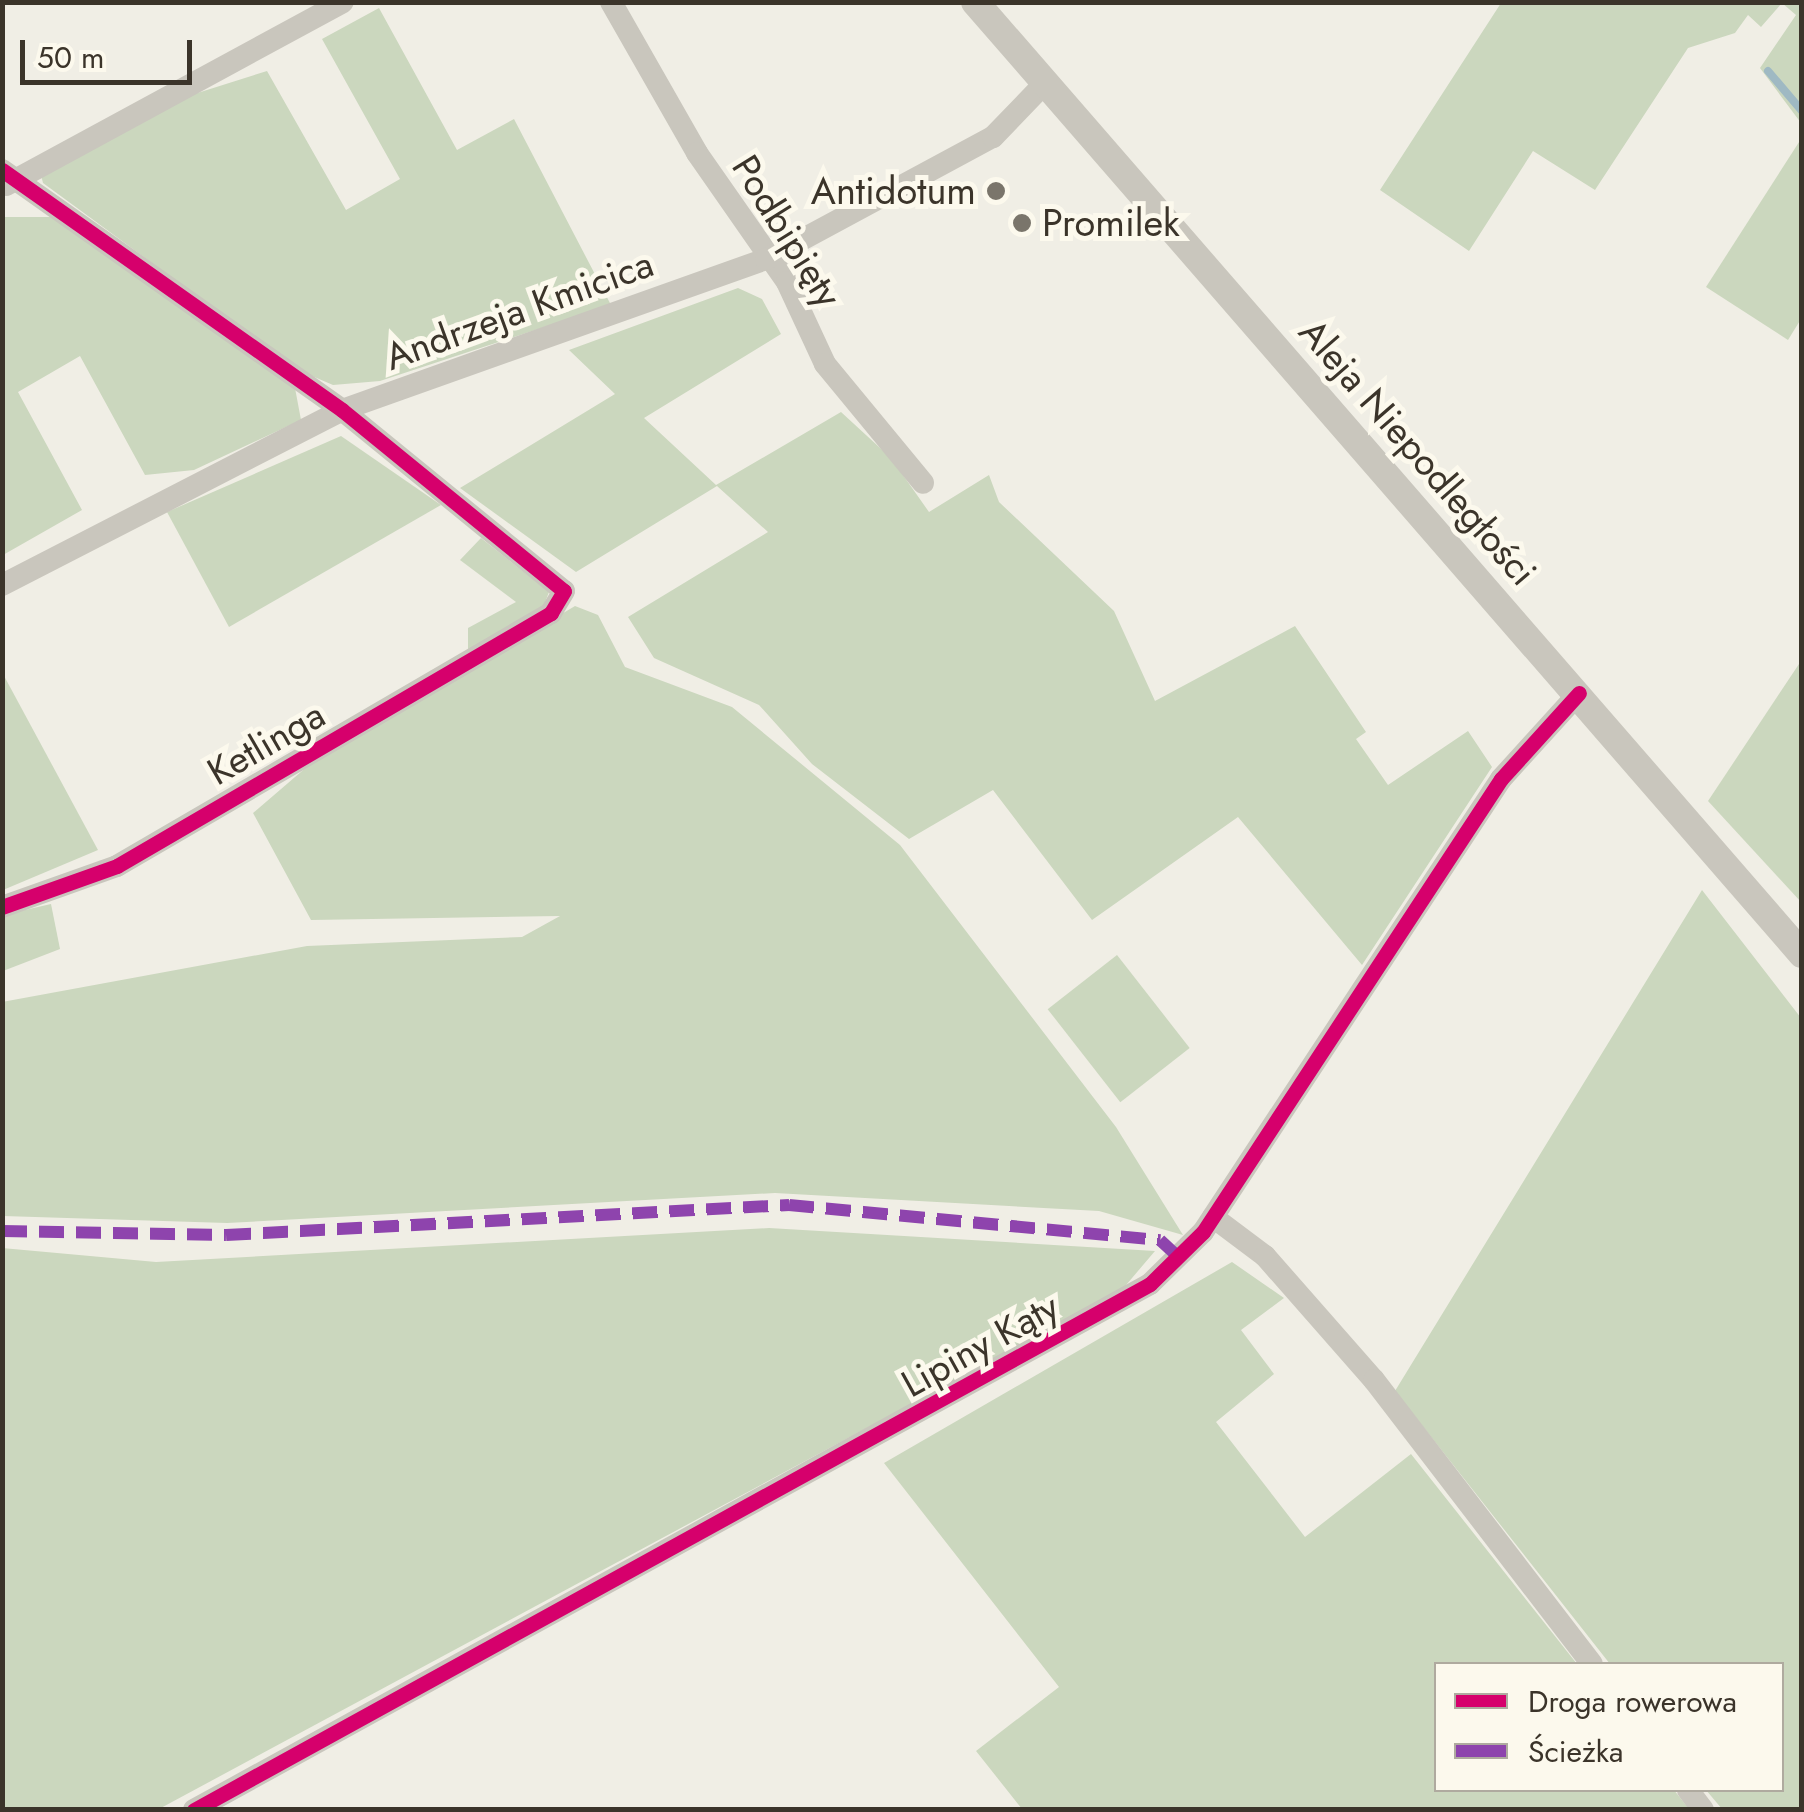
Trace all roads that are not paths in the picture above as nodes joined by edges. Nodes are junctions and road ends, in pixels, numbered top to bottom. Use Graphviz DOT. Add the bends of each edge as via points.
graph roads {
  1 [pos="343,2"];
  2 [pos="612,2"];
  3 [pos="975,2"];
  4 [pos="1044,84"];
  5 [pos="6,179"];
  6 [pos="766,259"];
  7 [pos="342,410"];
  8 [pos="923,483"];
  9 [pos="2,585"];
  10 [pos="1579,694"];
  11 [pos="2,906"];
  12 [pos="1802,954"];
  13 [pos="1213,1217"];
  14 [pos="1590,1662"];
  15 [pos="194,1810"];
  1 -- 5 [label="street"];
  2 -- 6 [label="street, Podbipięty"];
  3 -- 4 [label="street, Aleja Niepodległości"];
  4 -- 6 [label="street, Andrzeja Kmicica" via="993,136"];
  4 -- 10 [label="street, Aleja Niepodległości"];
  5 -- 7 [label="street"];
  6 -- 7 [label="street, Andrzeja Kmicica"];
  6 -- 8 [label="street, Podbipięty" via="787,282 825,364"];
  7 -- 9 [label="street, Andrzeja Kmicica"];
  7 -- 11 [label="street, Ketlinga" via="529,554 564,591 551,614 116,866"];
  10 -- 12 [label="street, Aleja Niepodległości"];
  10 -- 13 [label="street, Lipiny Kąty" via="1502,779"];
  13 -- 14 [label="street" via="1266,1256 1374,1380"];
  13 -- 15 [label="street, Lipiny Kąty" via="1150,1284 1104,1314"];
}
